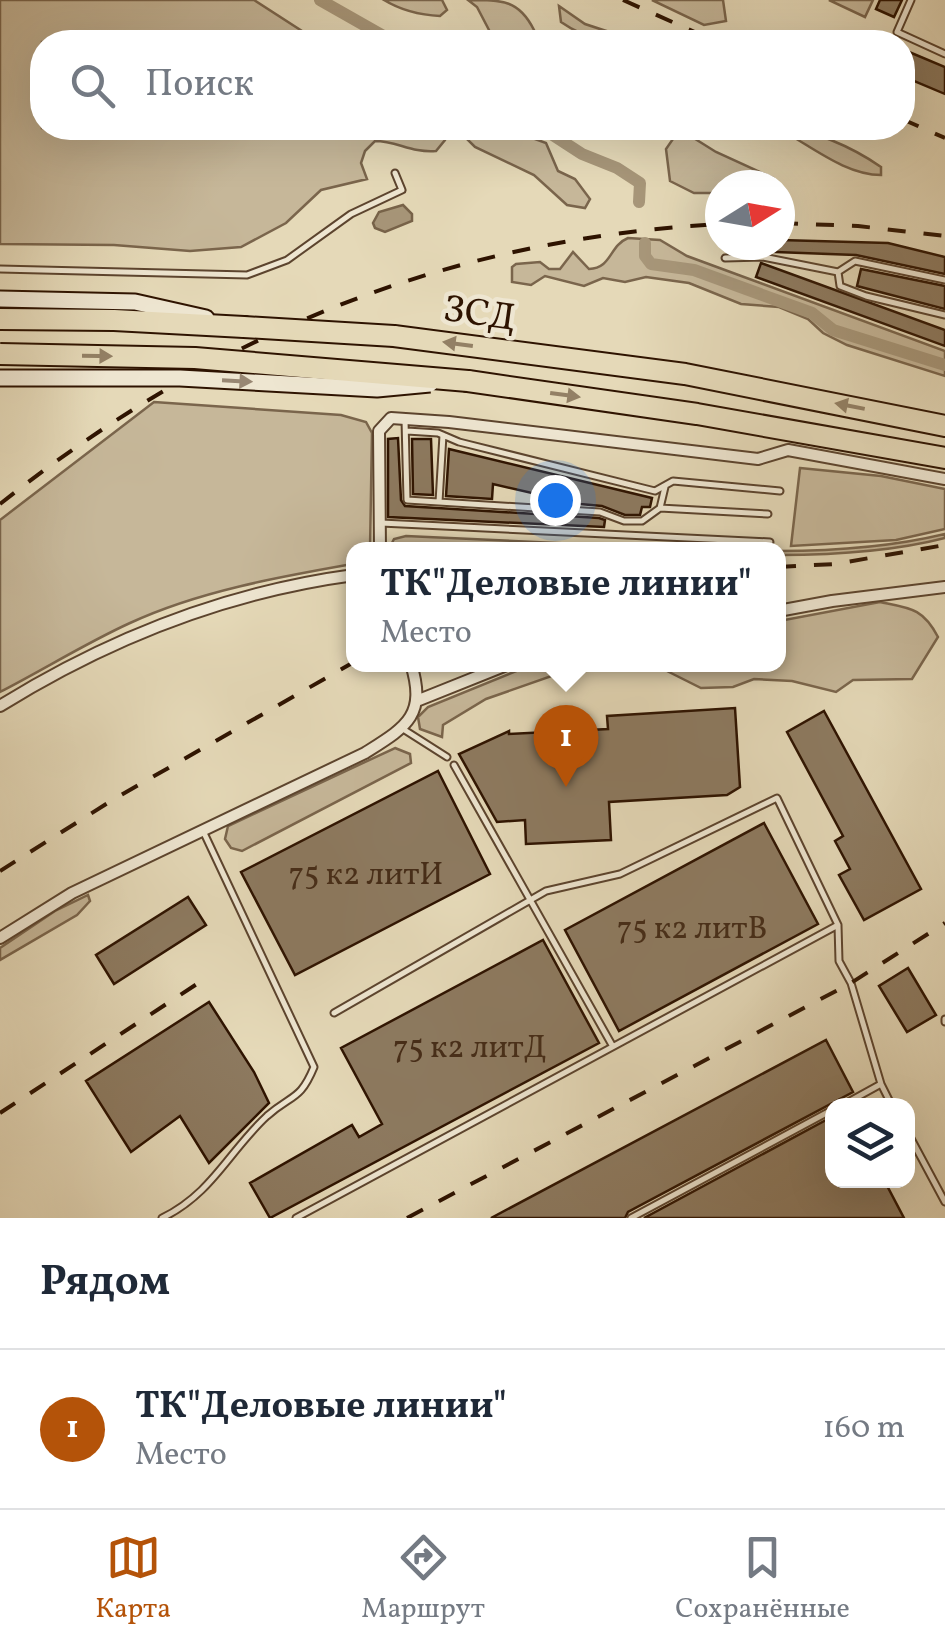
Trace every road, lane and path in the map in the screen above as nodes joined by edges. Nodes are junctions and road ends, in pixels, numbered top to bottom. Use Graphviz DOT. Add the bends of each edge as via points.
graph roads {
  1 [pos="911,0"];
  2 [pos="897,30"];
  3 [pos="915,41"];
  4 [pos="945,54"];
  5 [pos="395,173"];
  6 [pos="782,260"];
  7 [pos="0,268"];
  8 [pos="838,272"];
  9 [pos="945,280"];
  10 [pos="0,298"];
  11 [pos="945,315"];
  12 [pos="0,319"];
  13 [pos="244,327"];
  14 [pos="0,354"];
  15 [pos="0,378"];
  16 [pos="468,381"];
  17 [pos="404,417"];
  18 [pos="945,426"];
  19 [pos="406,431"];
  20 [pos="443,435"];
  21 [pos="945,458"];
  22 [pos="945,479"];
  23 [pos="665,485"];
  24 [pos="780,491"];
  25 [pos="439,502"];
  26 [pos="660,508"];
  27 [pos="768,514"];
  28 [pos="381,524"];
  29 [pos="380,542"];
  30 [pos="770,542"];
  31 [pos="346,578"];
  32 [pos="945,587"];
  33 [pos="786,610"];
  34 [pos="412,672"];
  35 [pos="489,672"];
  36 [pos="419,700"];
  37 [pos="0,706"];
  38 [pos="400,728"];
  39 [pos="447,757"];
  40 [pos="454,765"];
  41 [pos="202,828"];
  42 [pos="531,900"];
  43 [pos="838,925"];
  44 [pos="0,938"];
  45 [pos="334,1013"];
  46 [pos="612,1046"];
  47 [pos="881,1084"];
  48 [pos="856,1098"];
  49 [pos="888,1098"];
  50 [pos="825,1114"];
  51 [pos="915,1147"];
  52 [pos="945,1202"];
  53 [pos="162,1218"];
  54 [pos="296,1218"];
  55 [pos="630,1218"];
  1 -- 2 [label="lane"];
  3 -- 4 [label="lane"];
  5 -- 7 [label="lane" via="402,190 350,214 287,260 247,275"];
  6 -- 8 [label="lane"];
  8 -- 9 [label="lane" via="855,261"];
  8 -- 11 [label="lane" via="840,286"];
  10 -- 13 [label="main road" via="135,302"];
  12 -- 13 [label="highway, ЗСД"];
  18 -- 13 [label="highway, ЗСД, one-way, bridge" via="685,374 394,336"];
  14 -- 16 [label="highway, ЗСД, one-way, bridge" via="195,358"];
  15 -- 16 [label="main road, one-way, bridge" via="180,378 377,389"];
  16 -- 21 [label="highway, ЗСД, one-way"];
  17 -- 19 [label="lane"];
  17 -- 22 [label="street" via="758,460 788,450"];
  17 -- 28 [label="street" via="391,418 379,431"];
  19 -- 20 [label="lane"];
  19 -- 25 [label="lane" via="407,500"];
  20 -- 23 [label="lane" via="655,491"];
  20 -- 25 [label="lane"];
  23 -- 24 [label="lane" via="673,480"];
  23 -- 26 [label="lane"];
  25 -- 26 [label="lane" via="600,512 624,521 642,521"];
  26 -- 27 [label="lane"];
  28 -- 29 [label="street"];
  28 -- 30 [label="lane"];
  31 -- 37 [label="street" via="244,597 149,628"];
  32 -- 33 [label="street"];
  34 -- 36 [label="street"];
  35 -- 36 [label="street"];
  36 -- 38 [label="street"];
  38 -- 39 [label="lane"];
  38 -- 41 [label="street" via="365,752"];
  40 -- 42 [label="lane"];
  41 -- 44 [label="street" via="72,893"];
  41 -- 53 [label="lane" via="314,1067 305,1089 266,1117 224,1170 185,1207"];
  42 -- 43 [label="lane" via="620,874 777,798"];
  42 -- 45 [label="lane"];
  42 -- 46 [label="lane"];
  43 -- 46 [label="lane"];
  43 -- 47 [label="lane" via="839,961"];
  46 -- 54 [label="lane"];
  47 -- 48 [label="lane"];
  47 -- 49 [label="lane"];
  50 -- 55 [label="lane"];
  51 -- 52 [label="lane"];
}
